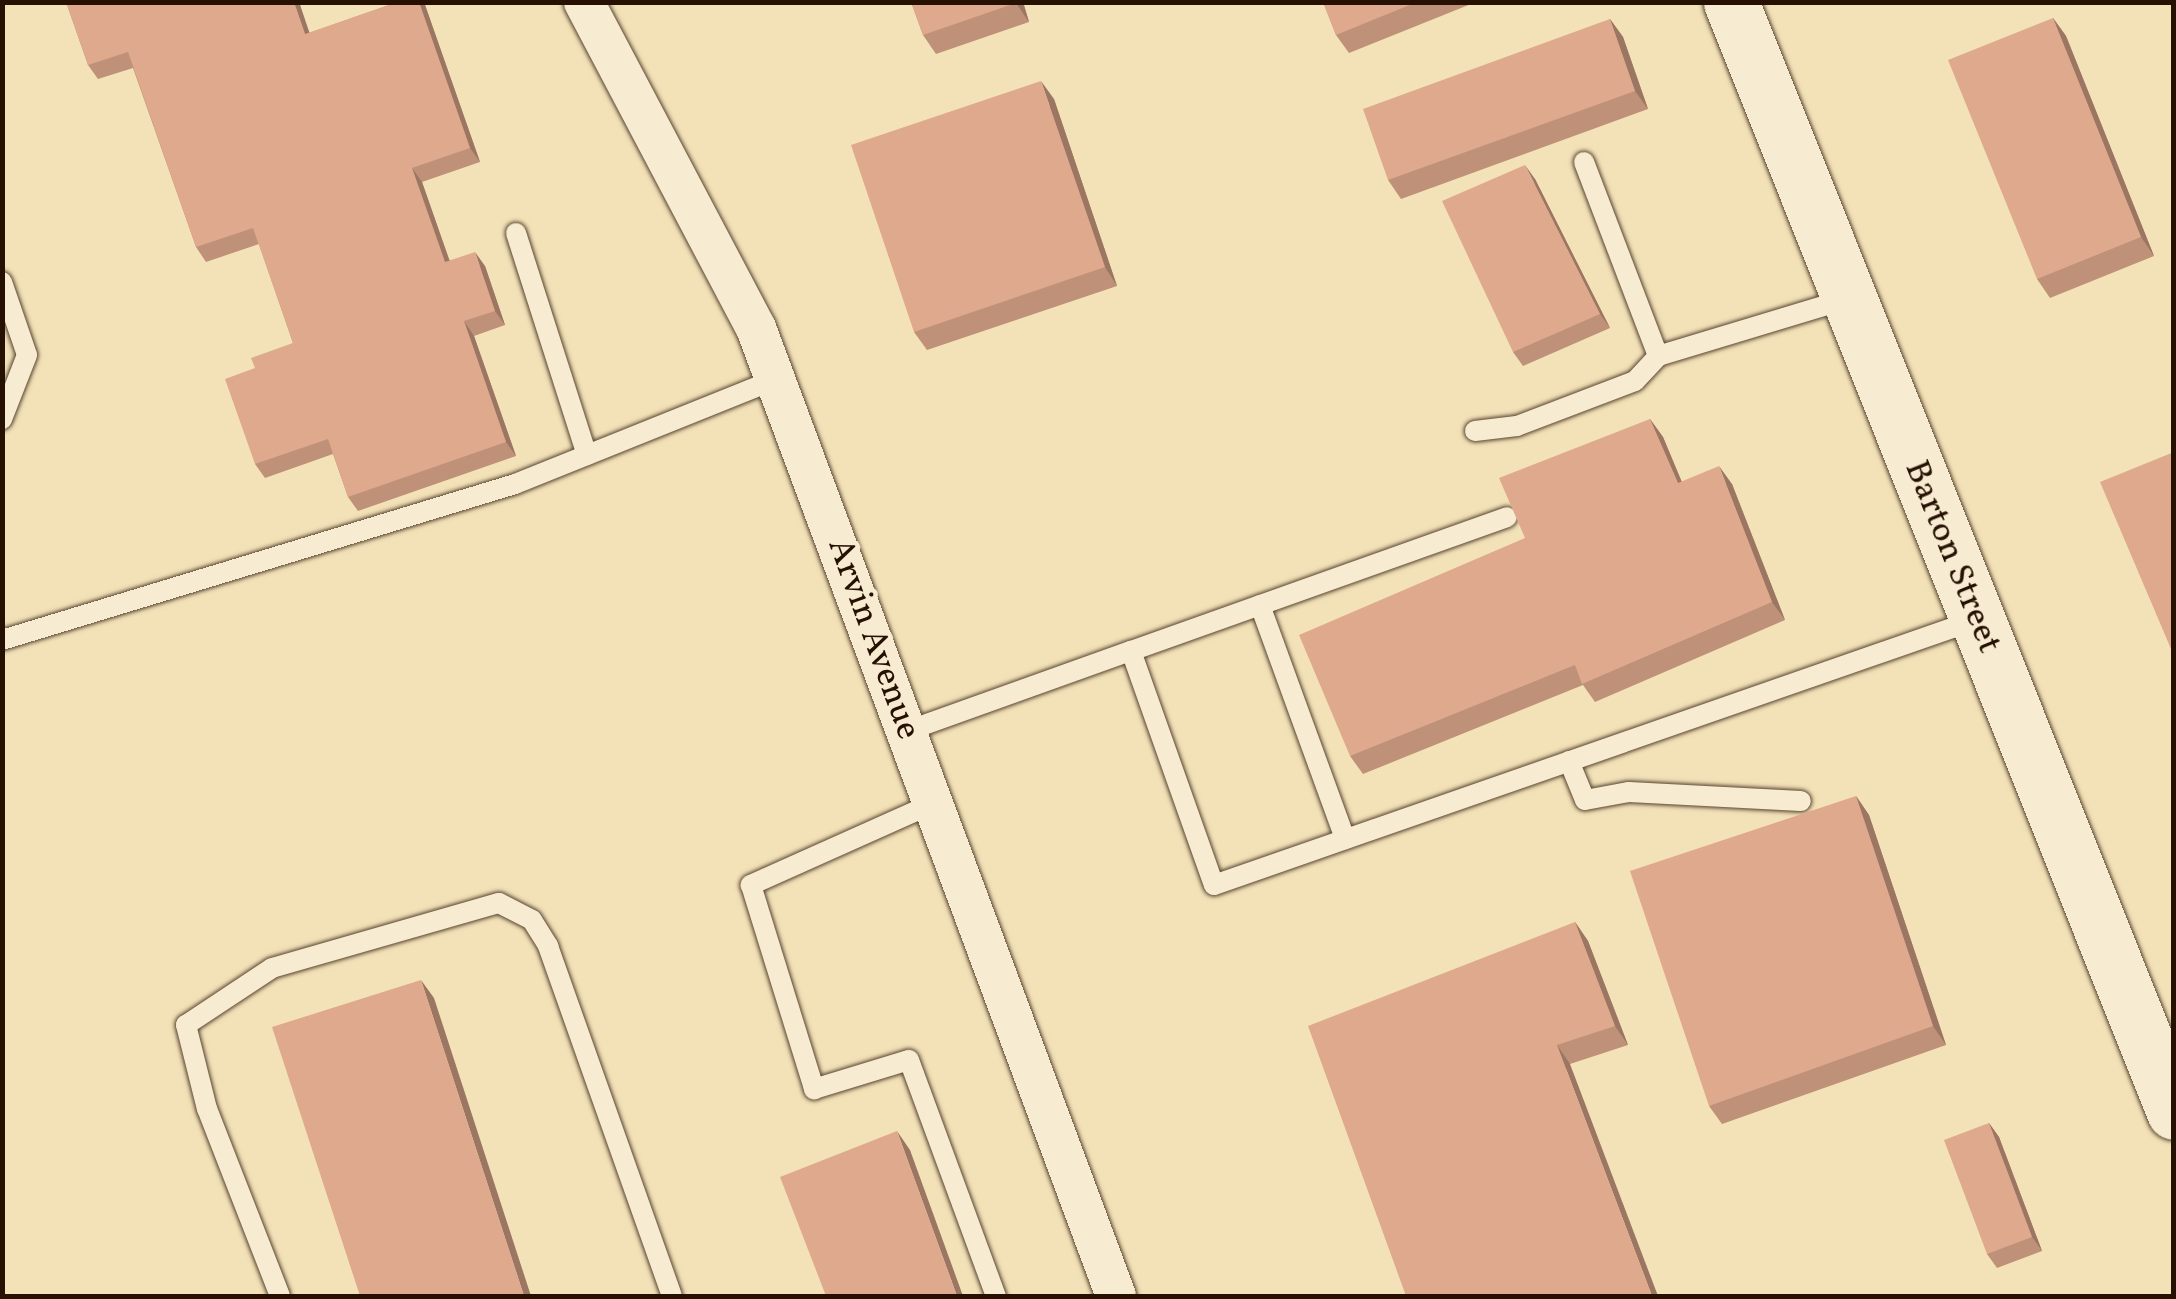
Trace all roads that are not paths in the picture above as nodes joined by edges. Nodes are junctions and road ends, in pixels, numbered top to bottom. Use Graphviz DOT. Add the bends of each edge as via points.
graph roads {
  1 [pos="584,2"];
  2 [pos="1731,2"];
  3 [pos="1584,162"];
  4 [pos="516,232"];
  5 [pos="2,282"];
  6 [pos="1849,299"];
  7 [pos="1658,356"];
  8 [pos="776,379"];
  9 [pos="2,419"];
  10 [pos="1475,431"];
  11 [pos="587,455"];
  12 [pos="1507,517"];
  13 [pos="1260,605"];
  14 [pos="1977,619"];
  15 [pos="2,640"];
  16 [pos="1131,651"];
  17 [pos="907,731"];
  18 [pos="1568,761"];
  19 [pos="1800,801"];
  20 [pos="934,803"];
  21 [pos="1345,839"];
  22 [pos="2174,1112"];
  23 [pos="280,1296"];
  24 [pos="672,1296"];
  25 [pos="996,1296"];
  26 [pos="1116,1296"];
  1 -- 8 [label="street, Arvin Avenue" via="756,328"];
  2 -- 6 [label="main road, Barton Street"];
  3 -- 7 [label="lane"];
  4 -- 11 [label="lane"];
  5 -- 9 [label="lane" via="28,355"];
  6 -- 7 [label="lane"];
  6 -- 14 [label="main road, Barton Street"];
  7 -- 10 [label="lane" via="1635,381 1516,426"];
  8 -- 11 [label="lane"];
  8 -- 17 [label="street, Arvin Avenue"];
  11 -- 15 [label="lane" via="515,484"];
  12 -- 13 [label="lane"];
  13 -- 16 [label="lane"];
  13 -- 21 [label="lane"];
  14 -- 18 [label="lane"];
  14 -- 22 [label="main road, Barton Street"];
  16 -- 17 [label="lane"];
  16 -- 21 [label="lane" via="1214,885"];
  17 -- 20 [label="street, Arvin Avenue"];
  18 -- 19 [label="lane" via="1586,800 1628,792"];
  18 -- 21 [label="lane"];
  20 -- 25 [label="lane" via="751,886 814,1089 910,1060"];
  20 -- 26 [label="street, Arvin Avenue"];
  23 -- 24 [label="lane" via="207,1109 186,1026 272,968 499,903 532,920 548,946"];
}
